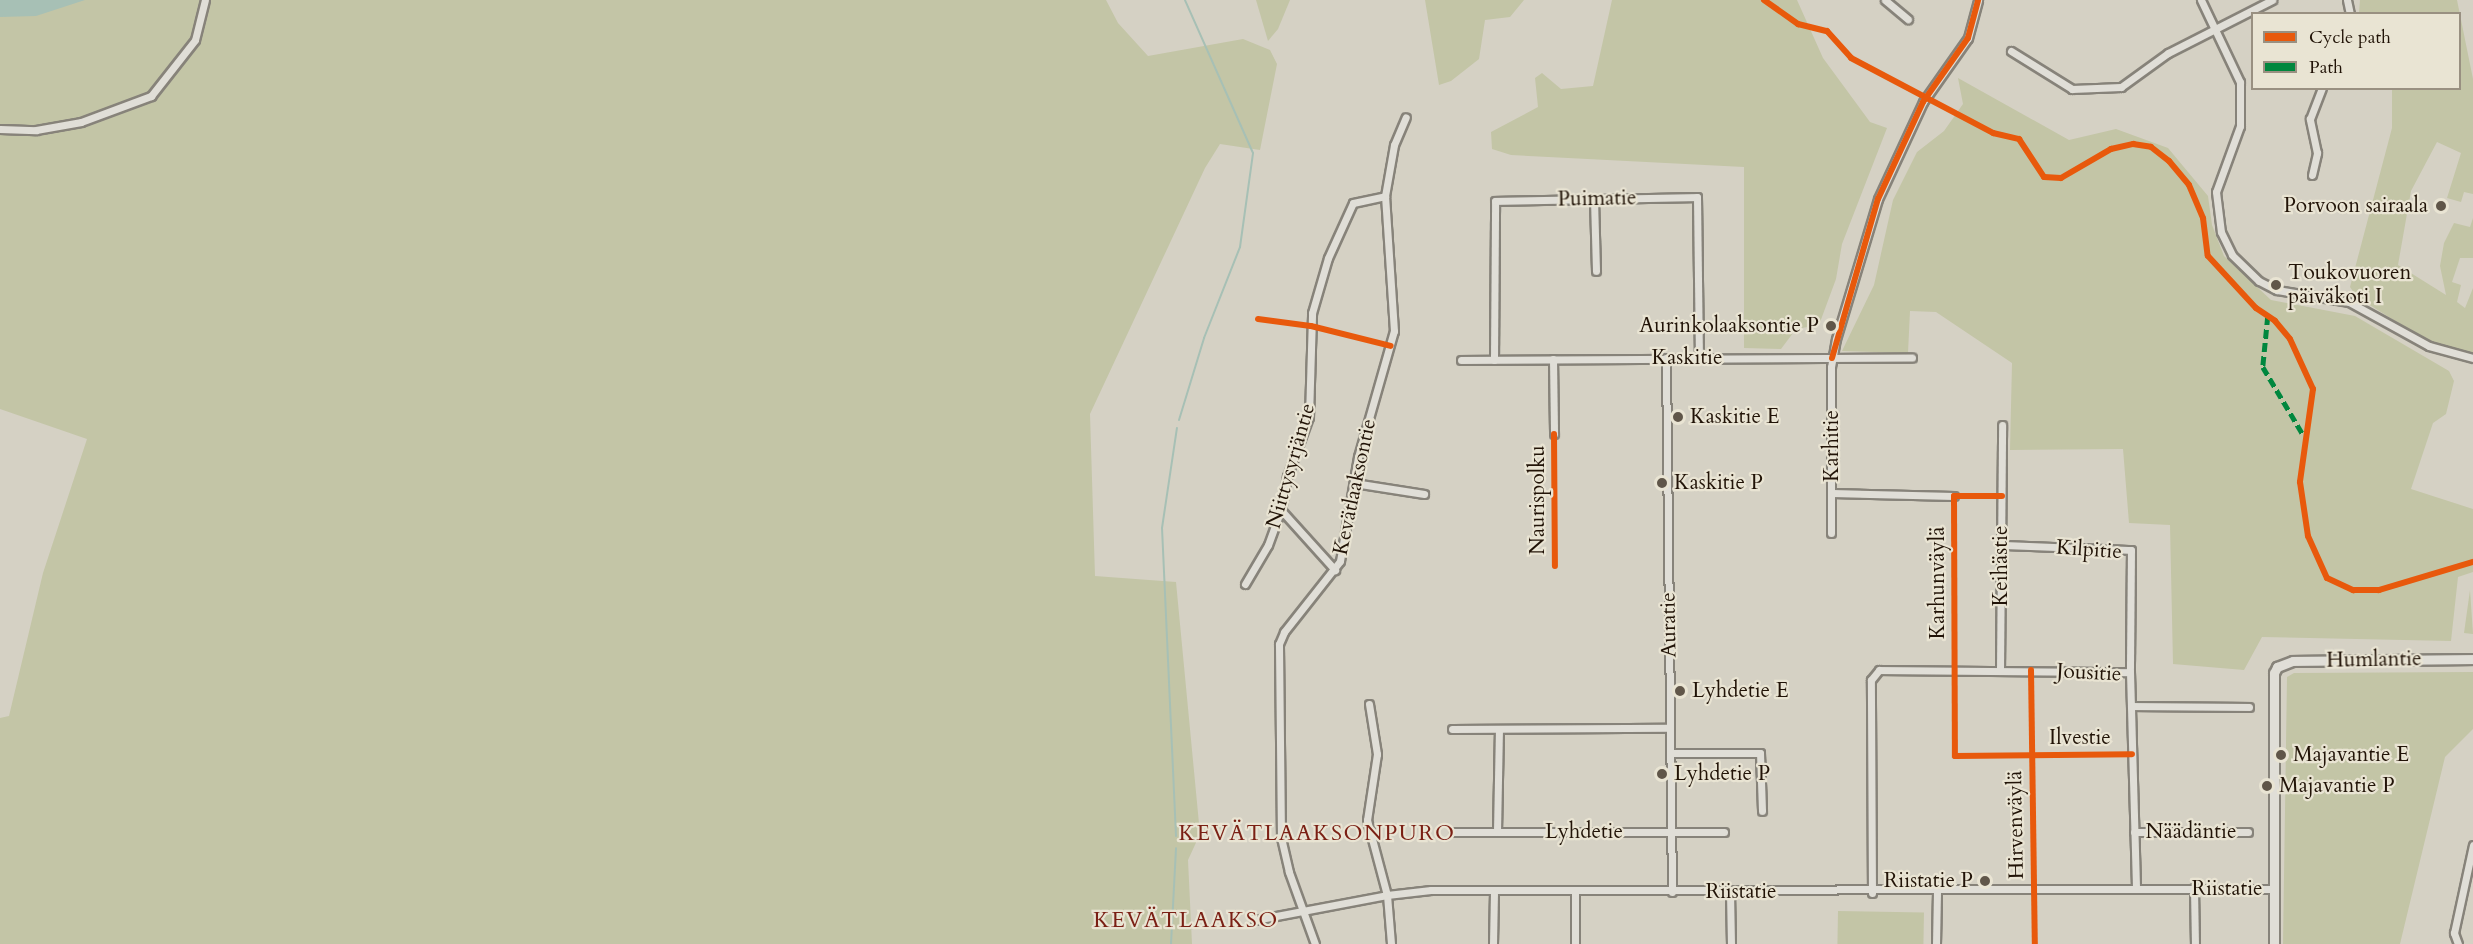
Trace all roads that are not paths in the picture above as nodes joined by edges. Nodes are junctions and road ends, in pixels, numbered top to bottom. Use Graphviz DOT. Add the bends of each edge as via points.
graph roads {
  1 [pos="205,0"];
  2 [pos="1885,0"];
  3 [pos="1978,0"];
  4 [pos="2201,0"];
  5 [pos="2272,0"];
  6 [pos="1908,19"];
  7 [pos="2216,29"];
  8 [pos="2011,51"];
  9 [pos="2321,90"];
  10 [pos="1406,117"];
  11 [pos="0,129"];
  12 [pos="2312,175"];
  13 [pos="1385,196"];
  14 [pos="1594,199"];
  15 [pos="1596,271"];
  16 [pos="1666,358"];
  17 [pos="1699,358"];
  18 [pos="1832,358"];
  19 [pos="1912,358"];
  20 [pos="2473,358"];
  21 [pos="1553,359"];
  22 [pos="1461,360"];
  23 [pos="1494,360"];
  24 [pos="2002,425"];
  25 [pos="1554,434"];
  26 [pos="1354,483"];
  27 [pos="1424,494"];
  28 [pos="1832,494"];
  29 [pos="1954,496"];
  30 [pos="1281,510"];
  31 [pos="1831,533"];
  32 [pos="2001,545"];
  33 [pos="1335,570"];
  34 [pos="1245,584"];
  35 [pos="2473,659"];
  36 [pos="2000,670"];
  37 [pos="2130,672"];
  38 [pos="1369,704"];
  39 [pos="2131,706"];
  40 [pos="2249,706"];
  41 [pos="1671,728"];
  42 [pos="1452,729"];
  43 [pos="1499,729"];
  44 [pos="1671,753"];
  45 [pos="1762,811"];
  46 [pos="1453,832"];
  47 [pos="1497,832"];
  48 [pos="1671,832"];
  49 [pos="1724,832"];
  50 [pos="2134,832"];
  51 [pos="2248,832"];
  52 [pos="2473,845"];
  53 [pos="2194,888"];
  54 [pos="2136,889"];
  55 [pos="2273,889"];
  56 [pos="1575,891"];
  57 [pos="1937,891"];
  58 [pos="1494,892"];
  59 [pos="1672,892"];
  60 [pos="1730,892"];
  61 [pos="1872,893"];
  62 [pos="1387,895"];
  63 [pos="1303,911"];
  64 [pos="1256,920"];
  65 [pos="1315,944"];
  66 [pos="1391,944"];
  67 [pos="1493,944"];
  68 [pos="1575,944"];
  69 [pos="1731,944"];
  70 [pos="1936,944"];
  71 [pos="2195,944"];
  72 [pos="2274,944"];
  73 [pos="2457,944"];
  1 -- 11 [label="street" via="195,40 151,96 81,122 36,130"];
  2 -- 6 [label="street"];
  3 -- 18 [label="street, Karhitie" via="1968,38 1923,102 1878,199"];
  4 -- 7 [label="street"];
  5 -- 7 [label="street"];
  7 -- 8 [label="street" via="2168,53 2121,87 2072,89"];
  7 -- 20 [label="street" via="2240,82 2242,100 2240,126 2216,192 2221,232 2232,255 2259,281 2277,290 2349,302 2429,346"];
  9 -- 12 [label="street" via="2310,118 2317,153"];
  10 -- 13 [label="street, Kevätlaaksontie" via="1394,145"];
  13 -- 26 [label="street, Kevätlaaksontie" via="1394,331"];
  13 -- 30 [label="street, Niittysyrjäntie" via="1353,203 1325,267 1312,314 1312,404 1287,477"];
  14 -- 15 [label="street"];
  14 -- 17 [label="street, Puimatie" via="1697,197"];
  14 -- 23 [label="street, Puimatie" via="1494,201"];
  16 -- 17 [label="street, Kaskitie"];
  16 -- 21 [label="street, Kaskitie"];
  16 -- 41 [label="street, Auratie"];
  17 -- 18 [label="street, Kaskitie"];
  18 -- 19 [label="street, Kaskitie"];
  18 -- 28 [label="street, Karhitie"];
  21 -- 23 [label="street, Kaskitie"];
  21 -- 25 [label="street, Naurispolku"];
  22 -- 23 [label="street, Kaskitie"];
  24 -- 32 [label="street, Keihästie"];
  26 -- 27 [label="street"];
  26 -- 33 [label="street, Kevätlaaksontie"];
  28 -- 29 [label="street"];
  28 -- 31 [label="street, Karhitie"];
  30 -- 33 [label="street"];
  30 -- 34 [label="street, Niittysyrjäntie" via="1268,545"];
  32 -- 36 [label="street, Keihästie"];
  32 -- 37 [label="street, Kilpitie" via="2131,550"];
  33 -- 63 [label="street, Kevätlaaksontie" via="1278,644 1281,837"];
  35 -- 55 [label="street, Humlantie" via="2293,661 2277,667"];
  36 -- 37 [label="street, Jousitie"];
  36 -- 61 [label="street, Jousitie" via="1879,670 1873,675"];
  37 -- 39 [label="street, Jousitie"];
  38 -- 62 [label="street" via="1377,754 1367,820"];
  39 -- 40 [label="street"];
  39 -- 50 [label="street, Jousitie"];
  41 -- 43 [label="street"];
  41 -- 44 [label="street, Auratie"];
  42 -- 43 [label="street"];
  43 -- 47 [label="street"];
  44 -- 45 [label="street" via="1760,753"];
  44 -- 48 [label="street, Auratie"];
  46 -- 47 [label="street, Lyhdetie"];
  47 -- 48 [label="street, Lyhdetie"];
  48 -- 49 [label="street, Lyhdetie"];
  48 -- 59 [label="street, Auratie"];
  50 -- 51 [label="street, Näädäntie"];
  50 -- 54 [label="street, Jousitie"];
  52 -- 73 [label="street" via="2454,933"];
  53 -- 54 [label="street, Riistatie"];
  53 -- 55 [label="street, Riistatie"];
  53 -- 71 [label="street"];
  54 -- 57 [label="street, Riistatie"];
  55 -- 72 [label="street"];
  56 -- 58 [label="street, Riistatie"];
  56 -- 59 [label="street, Riistatie"];
  56 -- 68 [label="street"];
  57 -- 61 [label="street, Riistatie"];
  57 -- 70 [label="street"];
  58 -- 62 [label="street, Riistatie" via="1431,890"];
  58 -- 67 [label="street"];
  59 -- 60 [label="street, Riistatie"];
  60 -- 61 [label="street, Riistatie"];
  60 -- 69 [label="street"];
  62 -- 63 [label="street, Riistatie"];
  62 -- 66 [label="street"];
  63 -- 64 [label="street, Riistatie"];
  63 -- 65 [label="street, Kevätlaaksontie"];
}
